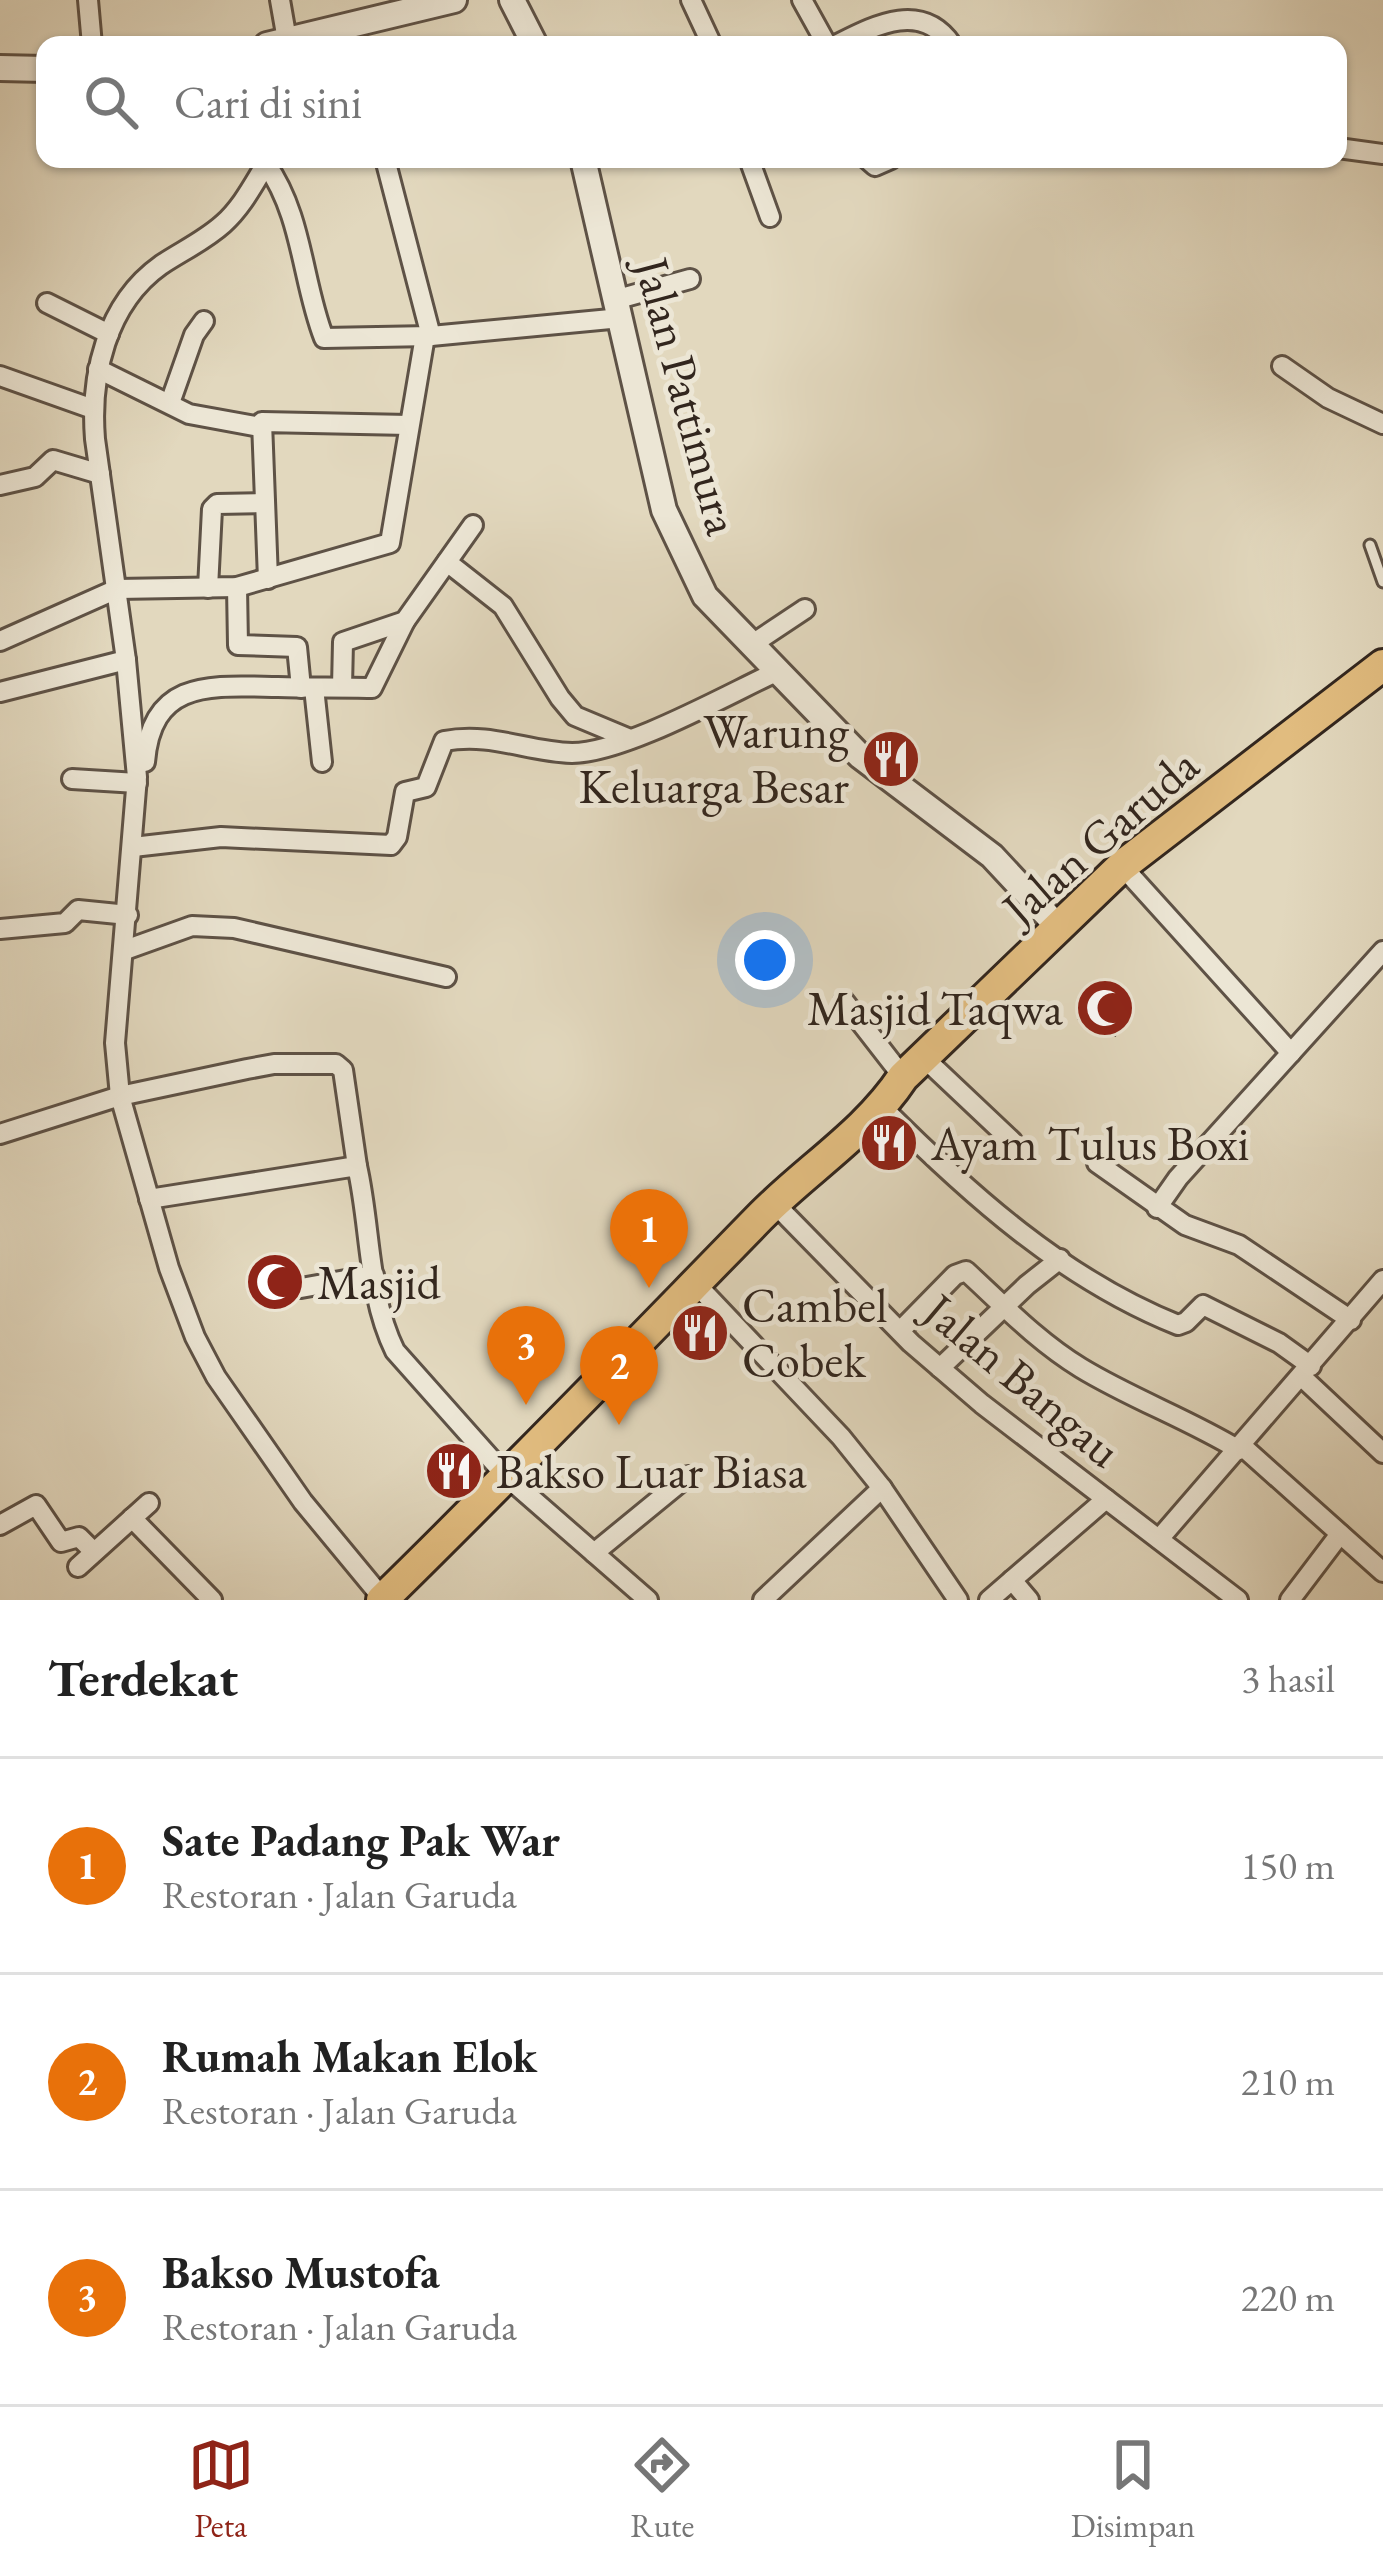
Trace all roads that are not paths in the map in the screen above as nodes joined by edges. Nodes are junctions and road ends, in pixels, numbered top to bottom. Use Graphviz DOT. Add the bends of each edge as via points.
graph roads {
  1 [pos="88,0"];
  2 [pos="280,0"];
  3 [pos="454,0"];
  4 [pos="512,0"];
  5 [pos="691,0"];
  6 [pos="802,0"];
  7 [pos="386,8"];
  8 [pos="897,9"];
  9 [pos="91,36"];
  10 [pos="294,36"];
  11 [pos="310,36"];
  12 [pos="530,36"];
  13 [pos="708,36"];
  14 [pos="826,36"];
  15 [pos="852,36"];
  16 [pos="944,36"];
  17 [pos="0,68"];
  18 [pos="36,70"];
  19 [pos="1347,149"];
  20 [pos="1383,154"];
  21 [pos="262,168"];
  22 [pos="269,168"];
  23 [pos="388,168"];
  24 [pos="585,168"];
  25 [pos="752,168"];
  26 [pos="770,217"];
  27 [pos="690,279"];
  28 [pos="47,303"];
  29 [pos="620,309"];
  30 [pos="204,321"];
  31 [pos="109,334"];
  32 [pos="428,336"];
  33 [pos="1282,367"];
  34 [pos="98,369"];
  35 [pos="0,376"];
  36 [pos="170,404"];
  37 [pos="93,409"];
  38 [pos="1383,424"];
  39 [pos="409,425"];
  40 [pos="260,427"];
  41 [pos="100,474"];
  42 [pos="0,485"];
  43 [pos="266,502"];
  44 [pos="473,525"];
  45 [pos="1370,544"];
  46 [pos="459,570"];
  47 [pos="268,579"];
  48 [pos="1383,582"];
  49 [pos="237,587"];
  50 [pos="208,588"];
  51 [pos="117,589"];
  52 [pos="805,609"];
  53 [pos="405,621"];
  54 [pos="0,640"];
  55 [pos="752,645"];
  56 [pos="126,660"];
  57 [pos="1383,665"];
  58 [pos="778,671"];
  59 [pos="342,687"];
  60 [pos="308,688"];
  61 [pos="0,692"];
  62 [pos="630,739"];
  63 [pos="322,762"];
  64 [pos="72,779"];
  65 [pos="137,780"];
  66 [pos="133,848"];
  67 [pos="1122,866"];
  68 [pos="128,915"];
  69 [pos="0,929"];
  70 [pos="1060,929"];
  71 [pos="124,950"];
  72 [pos="1383,951"];
  73 [pos="446,976"];
  74 [pos="844,1001"];
  75 [pos="1291,1053"];
  76 [pos="913,1067"];
  77 [pos="120,1096"];
  78 [pos="883,1108"];
  79 [pos="0,1134"];
  80 [pos="1012,1141"];
  81 [pos="1097,1163"];
  82 [pos="357,1166"];
  83 [pos="149,1199"];
  84 [pos="774,1203"];
  85 [pos="1157,1208"];
  86 [pos="1060,1259"];
  87 [pos="374,1275"];
  88 [pos="1383,1280"];
  89 [pos="695,1283"];
  90 [pos="301,1288"];
  91 [pos="1005,1309"];
  92 [pos="1351,1319"];
  93 [pos="900,1331"];
  94 [pos="940,1368"];
  95 [pos="1307,1372"];
  96 [pos="1240,1448"];
  97 [pos="1383,1453"];
  98 [pos="688,1476"];
  99 [pos="507,1477"];
  100 [pos="882,1488"];
  101 [pos="1106,1499"];
  102 [pos="149,1503"];
  103 [pos="132,1517"];
  104 [pos="0,1525"];
  105 [pos="1340,1534"];
  106 [pos="1159,1539"];
  107 [pos="93,1551"];
  108 [pos="595,1553"];
  109 [pos="78,1568"];
  110 [pos="1383,1572"];
  111 [pos="1012,1580"];
  112 [pos="212,1600"];
  113 [pos="383,1600"];
  114 [pos="648,1600"];
  115 [pos="763,1600"];
  116 [pos="958,1600"];
  117 [pos="989,1600"];
  118 [pos="1029,1600"];
  119 [pos="1238,1600"];
  120 [pos="1290,1600"];
  1 -- 9 [label="street"];
  2 -- 10 [label="street"];
  3 -- 7 [label="street"];
  4 -- 12 [label="street"];
  5 -- 13 [label="street"];
  6 -- 14 [label="street"];
  7 -- 11 [label="street"];
  8 -- 15 [label="street"];
  8 -- 16 [label="street"];
  17 -- 18 [label="street"];
  19 -- 20 [label="street"];
  21 -- 31 [label="street" via="224,223 145,280"];
  22 -- 32 [label="street" via="294,221 323,337"];
  23 -- 32 [label="street"];
  24 -- 29 [label="street, Jalan Pattimura"];
  25 -- 26 [label="street"];
  27 -- 29 [label="street"];
  28 -- 31 [label="street"];
  29 -- 32 [label="street"];
  29 -- 55 [label="street, Jalan Pattimura" via="674,536 705,596"];
  30 -- 36 [label="street"];
  31 -- 34 [label="street"];
  32 -- 39 [label="street"];
  33 -- 38 [label="street"];
  34 -- 36 [label="street"];
  34 -- 37 [label="street"];
  35 -- 37 [label="street"];
  36 -- 40 [label="street"];
  37 -- 41 [label="street"];
  39 -- 40 [label="street"];
  39 -- 47 [label="street" via="392,543"];
  40 -- 43 [label="street"];
  41 -- 42 [label="street" via="53,460 35,477"];
  41 -- 51 [label="street"];
  43 -- 47 [label="street"];
  43 -- 50 [label="street" via="212,509"];
  44 -- 46 [label="street"];
  45 -- 48 [label="lane"];
  46 -- 53 [label="street"];
  46 -- 62 [label="street" via="503,606 575,716"];
  47 -- 49 [label="street"];
  49 -- 50 [label="street"];
  49 -- 60 [label="street" via="238,644 297,647"];
  50 -- 51 [label="street"];
  51 -- 54 [label="street"];
  51 -- 56 [label="street"];
  52 -- 55 [label="street"];
  53 -- 59 [label="street" via="372,688"];
  53 -- 59 [label="street" via="343,642"];
  55 -- 58 [label="street, Jalan Pattimura"];
  56 -- 61 [label="street"];
  56 -- 65 [label="street"];
  57 -- 67 [label="highway, Jalan Garuda"];
  58 -- 62 [label="street"];
  58 -- 70 [label="street, Jalan Pattimura" via="860,756 992,856"];
  59 -- 60 [label="street"];
  60 -- 63 [label="street"];
  60 -- 65 [label="street" via="189,691 150,727"];
  62 -- 66 [label="street" via="577,753 504,740 444,741 426,787 405,792 391,845 221,837"];
  64 -- 65 [label="street"];
  65 -- 66 [label="street"];
  66 -- 68 [label="street"];
  67 -- 70 [label="highway, Jalan Garuda"];
  67 -- 75 [label="street"];
  68 -- 69 [label="street" via="78,910 64,923"];
  68 -- 71 [label="street"];
  70 -- 76 [label="highway, Jalan Garuda"];
  71 -- 73 [label="street" via="206,925"];
  71 -- 77 [label="street" via="115,1042"];
  72 -- 75 [label="street"];
  74 -- 76 [label="street"];
  75 -- 85 [label="street"];
  76 -- 78 [label="highway, Jalan Garuda"];
  76 -- 80 [label="street"];
  77 -- 79 [label="street"];
  77 -- 82 [label="street" via="261,1066 336,1064"];
  77 -- 83 [label="street"];
  78 -- 84 [label="highway, Jalan Garuda"];
  78 -- 86 [label="street" via="966,1188"];
  81 -- 85 [label="street"];
  82 -- 83 [label="street"];
  82 -- 87 [label="street"];
  83 -- 113 [label="street" via="184,1317 217,1378"];
  84 -- 89 [label="highway, Jalan Garuda"];
  84 -- 93 [label="street, Jalan Bangau"];
  85 -- 92 [label="street" via="1239,1245"];
  86 -- 91 [label="street"];
  86 -- 95 [label="street" via="1168,1322 1182,1326 1203,1305 1279,1343"];
  87 -- 90 [label="street"];
  87 -- 99 [label="street" via="395,1352"];
  88 -- 92 [label="street"];
  89 -- 99 [label="highway, Jalan Garuda"];
  89 -- 100 [label="street"];
  91 -- 93 [label="street" via="960,1271"];
  91 -- 94 [label="street"];
  91 -- 96 [label="street" via="1082,1368"];
  92 -- 95 [label="street"];
  93 -- 94 [label="street, Jalan Bangau"];
  94 -- 101 [label="street, Jalan Bangau"];
  95 -- 96 [label="street"];
  95 -- 97 [label="street"];
  96 -- 105 [label="street"];
  96 -- 106 [label="street"];
  98 -- 108 [label="street"];
  99 -- 108 [label="street"];
  99 -- 113 [label="highway, Jalan Garuda"];
  100 -- 115 [label="street"];
  100 -- 116 [label="street"];
  101 -- 106 [label="street, Jalan Bangau"];
  101 -- 111 [label="street"];
  102 -- 103 [label="street"];
  103 -- 107 [label="street"];
  103 -- 112 [label="street"];
  104 -- 107 [label="street" via="36,1505 61,1542 80,1537"];
  105 -- 110 [label="street"];
  105 -- 120 [label="street"];
  106 -- 119 [label="street, Jalan Bangau"];
  107 -- 109 [label="street"];
  108 -- 114 [label="street"];
  111 -- 117 [label="street"];
  111 -- 118 [label="street"];
}
